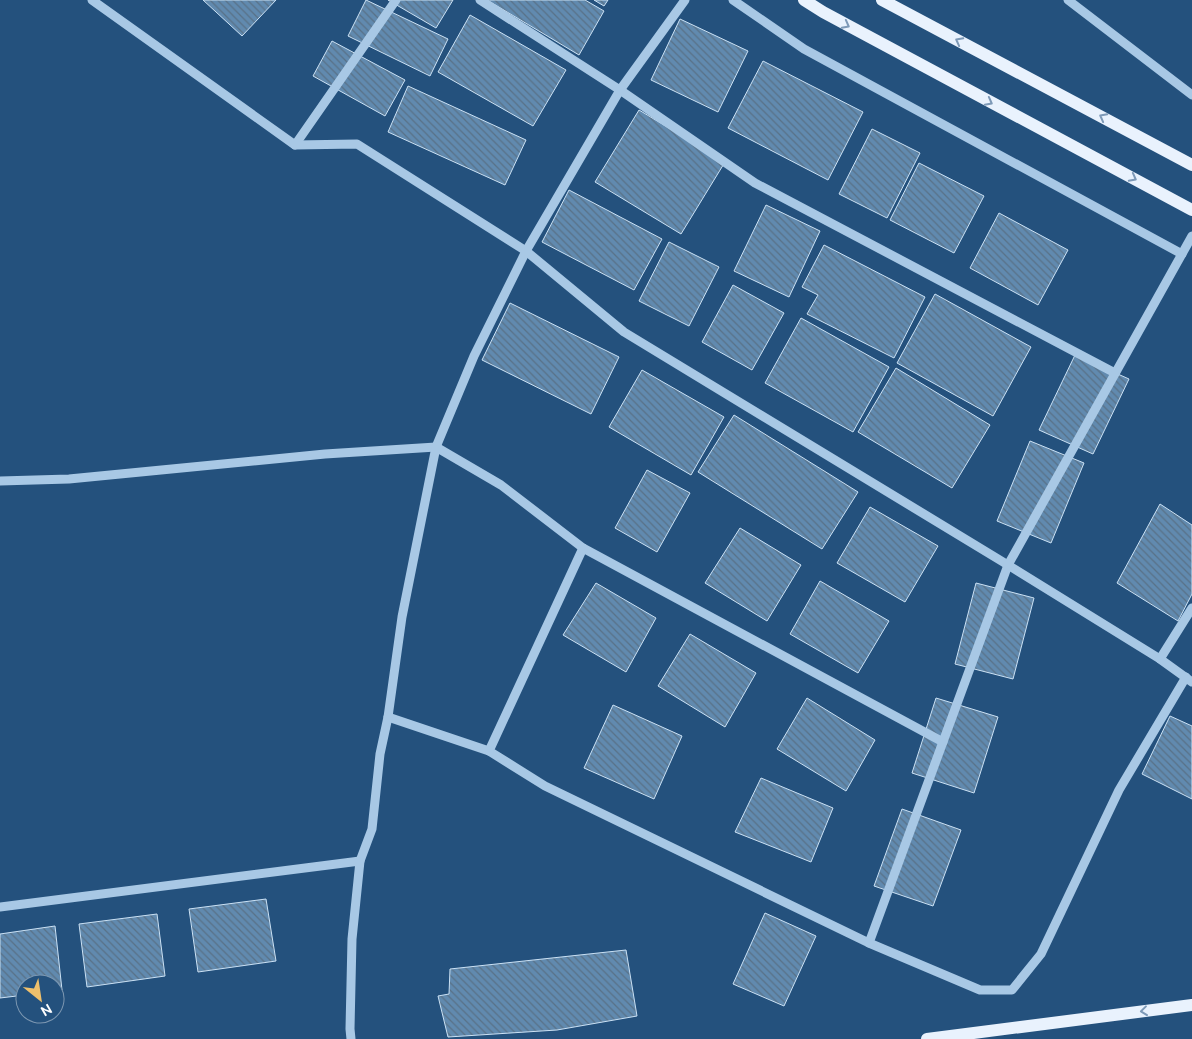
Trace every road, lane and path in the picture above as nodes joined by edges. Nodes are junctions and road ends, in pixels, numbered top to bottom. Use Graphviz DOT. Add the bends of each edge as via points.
graph roads {
  1 [pos="92,0"];
  2 [pos="396,0"];
  3 [pos="480,0"];
  4 [pos="685,0"];
  5 [pos="733,0"];
  6 [pos="804,0"];
  7 [pos="882,0"];
  8 [pos="1068,0"];
  9 [pos="620,90"];
  10 [pos="1192,95"];
  11 [pos="295,145"];
  12 [pos="1192,165"];
  13 [pos="1192,210"];
  14 [pos="1192,236"];
  15 [pos="526,251"];
  16 [pos="1182,254"];
  17 [pos="1115,373"];
  18 [pos="436,447"];
  19 [pos="0,481"];
  20 [pos="584,548"];
  21 [pos="1008,564"];
  22 [pos="1192,608"];
  23 [pos="1160,659"];
  24 [pos="1189,679"];
  25 [pos="388,717"];
  26 [pos="943,742"];
  27 [pos="489,751"];
  28 [pos="360,860"];
  29 [pos="0,907"];
  30 [pos="869,943"];
  31 [pos="1192,1005"];
  32 [pos="351,1039"];
  33 [pos="927,1039"];
  1 -- 11 [label="street"];
  2 -- 11 [label="street"];
  3 -- 9 [label="street"];
  4 -- 9 [label="street"];
  5 -- 16 [label="street" via="804,49"];
  6 -- 13 [label="main road, one-way"];
  12 -- 7 [label="main road, one-way"];
  8 -- 10 [label="street"];
  9 -- 15 [label="street"];
  9 -- 17 [label="street" via="755,183"];
  11 -- 15 [label="street" via="357,144"];
  14 -- 16 [label="street"];
  15 -- 18 [label="street" via="474,356"];
  15 -- 21 [label="street" via="624,332"];
  16 -- 17 [label="street"];
  17 -- 21 [label="street"];
  18 -- 19 [label="street" via="325,454 69,479"];
  18 -- 20 [label="street" via="501,485"];
  18 -- 25 [label="street" via="402,617"];
  20 -- 26 [label="street"];
  20 -- 27 [label="street"];
  21 -- 23 [label="street"];
  21 -- 26 [label="street"];
  22 -- 23 [label="street"];
  23 -- 24 [label="street"];
  24 -- 30 [label="street" via="1119,790 1041,954 1012,990 980,990"];
  25 -- 27 [label="street"];
  25 -- 28 [label="street" via="380,754 372,829"];
  26 -- 30 [label="street"];
  27 -- 30 [label="street" via="545,786"];
  28 -- 29 [label="street"];
  28 -- 32 [label="street" via="352,939"];
  31 -- 33 [label="main road, one-way"];
}
